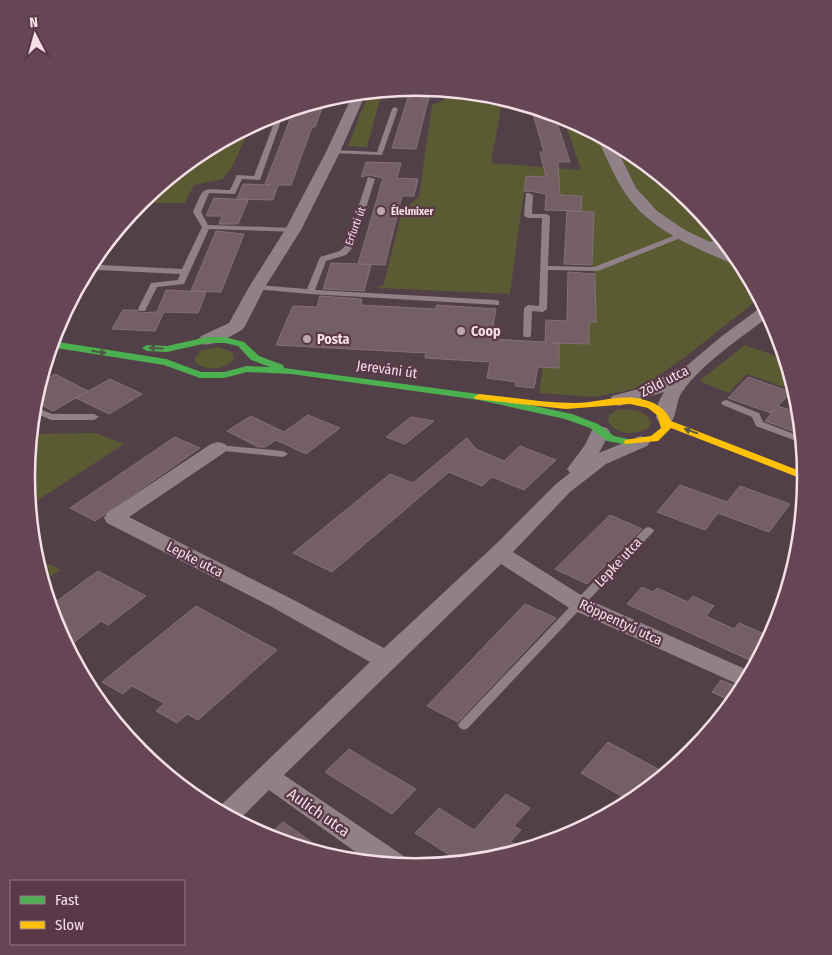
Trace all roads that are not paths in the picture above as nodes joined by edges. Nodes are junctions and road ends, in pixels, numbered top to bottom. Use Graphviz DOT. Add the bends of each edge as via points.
graph roads {
  1 [pos="356,102"];
  2 [pos="395,109"];
  3 [pos="277,123"];
  4 [pos="610,151"];
  5 [pos="333,152"];
  6 [pos="371,179"];
  7 [pos="529,195"];
  8 [pos="206,227"];
  9 [pos="293,230"];
  10 [pos="684,235"];
  11 [pos="715,243"];
  12 [pos="98,267"];
  13 [pos="545,268"];
  14 [pos="186,272"];
  15 [pos="257,287"];
  16 [pos="310,292"];
  17 [pos="496,303"];
  18 [pos="142,310"];
  19 [pos="760,314"];
  20 [pos="236,326"];
  21 [pos="63,335"];
  22 [pos="527,335"];
  23 [pos="199,343"];
  24 [pos="59,345"];
  25 [pos="245,349"];
  26 [pos="707,357"];
  27 [pos="183,368"];
  28 [pos="235,371"];
  29 [pos="291,371"];
  30 [pos="479,397"];
  31 [pos="614,401"];
  32 [pos="726,403"];
  33 [pos="41,412"];
  34 [pos="94,416"];
  35 [pos="666,420"];
  36 [pos="597,429"];
  37 [pos="795,437"];
  38 [pos="669,440"];
  39 [pos="647,441"];
  40 [pos="685,442"];
  41 [pos="218,448"];
  42 [pos="283,454"];
  43 [pos="768,464"];
  44 [pos="797,474"];
  45 [pos="563,488"];
  46 [pos="649,530"];
  47 [pos="500,553"];
  48 [pos="579,604"];
  49 [pos="386,660"];
  50 [pos="741,677"];
  51 [pos="464,725"];
  52 [pos="267,776"];
  53 [pos="232,811"];
  54 [pos="384,857"];
  1 -- 5 [label="street"];
  2 -- 5 [label="lane" via="380,154"];
  3 -- 8 [label="lane" via="256,178 240,177 232,192 206,191 197,212"];
  4 -- 10 [label="street" via="630,190 644,208"];
  5 -- 9 [label="street"];
  6 -- 16 [label="lane, Erfurti út" via="350,246 343,254 323,259"];
  7 -- 13 [label="lane" via="528,216 546,216"];
  8 -- 9 [label="lane"];
  8 -- 14 [label="lane"];
  9 -- 15 [label="street"];
  10 -- 11 [label="street"];
  10 -- 13 [label="lane" via="595,269"];
  12 -- 14 [label="lane"];
  13 -- 22 [label="lane" via="543,309 528,308"];
  14 -- 18 [label="lane" via="181,282 154,284"];
  15 -- 16 [label="lane"];
  15 -- 20 [label="street"];
  16 -- 17 [label="lane"];
  19 -- 26 [label="street, Zöld utca"];
  20 -- 23 [label="street"];
  20 -- 25 [label="street"];
  23 -- 21 [label="street, Jereváni út, one-way" via="160,349"];
  23 -- 25 [label="street, Jereváni út" via="225,340"];
  23 -- 27 [label="street" via="184,350 180,356"];
  24 -- 27 [label="street, Jereváni út, one-way" via="154,359"];
  25 -- 28 [label="street" via="248,360"];
  25 -- 29 [label="street, Jereváni út" via="261,361"];
  26 -- 31 [label="street, Zöld utca" via="652,390"];
  26 -- 35 [label="street, Zöld utca" via="673,391 666,407"];
  27 -- 28 [label="street, Jereváni út" via="200,375 224,375"];
  28 -- 29 [label="street, Jereváni út"];
  29 -- 30 [label="street, Jereváni út"];
  30 -- 31 [label="street, Jereváni út" via="576,406"];
  30 -- 36 [label="street, Jereváni út" via="546,410"];
  31 -- 35 [label="street, Jereváni út" via="642,402 660,411"];
  31 -- 36 [label="street" via="596,410 593,415"];
  32 -- 37 [label="lane" via="756,415 759,424"];
  33 -- 34 [label="lane" via="51,417"];
  35 -- 39 [label="street" via="666,429"];
  43 -- 35 [label="street, Jereváni út, one-way"];
  36 -- 39 [label="street, Jereváni út" via="625,442"];
  36 -- 45 [label="street" via="594,446"];
  38 -- 39 [label="street, Jereváni út"];
  39 -- 45 [label="street" via="600,460"];
  40 -- 43 [label="street, Jereváni út"];
  41 -- 42 [label="lane"];
  41 -- 49 [label="street, Lepke utca" via="114,518"];
  43 -- 44 [label="street, Jereváni út"];
  45 -- 47 [label="street"];
  46 -- 48 [label="lane, Lepke utca"];
  47 -- 48 [label="street, Röppentyű utca"];
  47 -- 49 [label="street"];
  48 -- 50 [label="street, Röppentyű utca"];
  48 -- 51 [label="lane, Lepke utca"];
  49 -- 52 [label="street"];
  52 -- 53 [label="street"];
  52 -- 54 [label="street, Aulich utca"];
}
